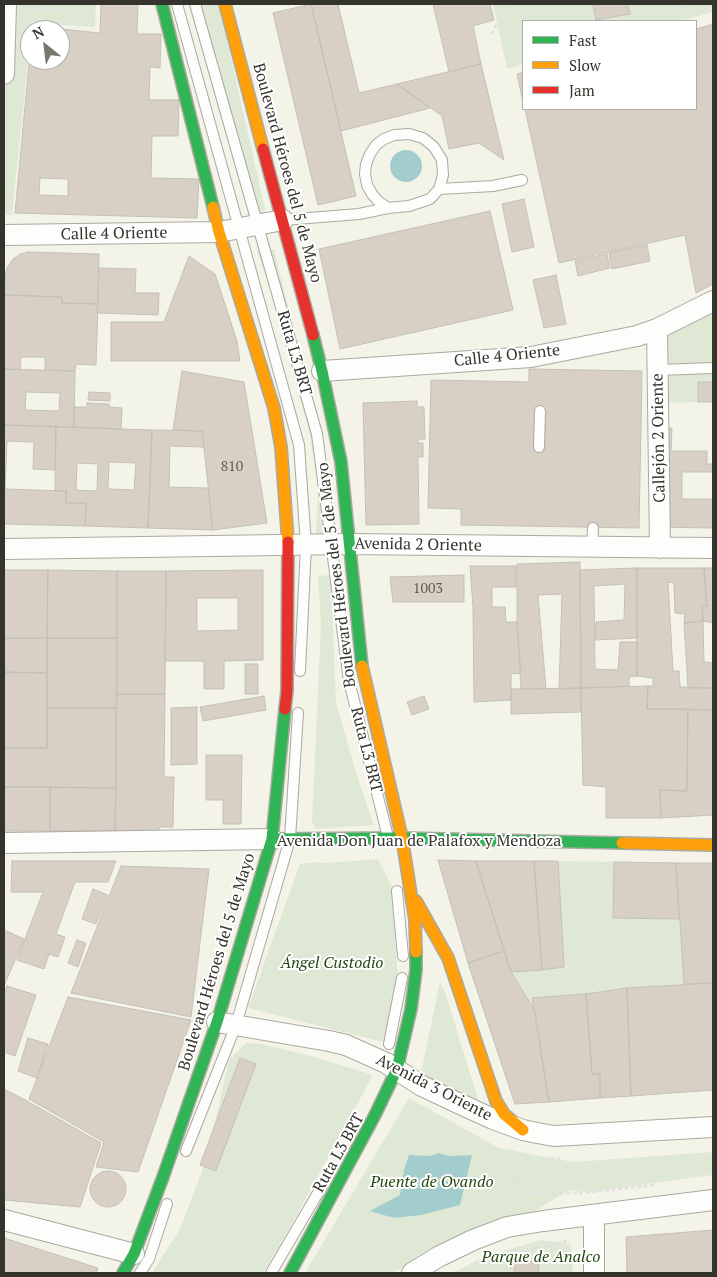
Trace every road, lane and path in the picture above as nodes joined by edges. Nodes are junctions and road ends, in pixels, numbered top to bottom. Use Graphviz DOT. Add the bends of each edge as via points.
graph roads {
  1 [pos="76,4"];
  2 [pos="162,4"];
  3 [pos="177,4"];
  4 [pos="195,4"];
  5 [pos="225,4"];
  6 [pos="506,4"];
  7 [pos="680,4"];
  8 [pos="6,5"];
  9 [pos="681,9"];
  10 [pos="492,34"];
  11 [pos="4,74"];
  12 [pos="522,180"];
  13 [pos="439,189"];
  14 [pos="388,208"];
  15 [pos="284,220"];
  16 [pos="258,225"];
  17 [pos="229,230"];
  18 [pos="4,235"];
  19 [pos="713,301"];
  20 [pos="657,329"];
  21 [pos="713,368"];
  22 [pos="658,370"];
  23 [pos="322,371"];
  24 [pos="540,410"];
  25 [pos="539,447"];
  26 [pos="297,545"];
  27 [pos="341,545"];
  28 [pos="660,548"];
  29 [pos="713,548"];
  30 [pos="4,549"];
  31 [pos="300,679"];
  32 [pos="299,698"];
  33 [pos="402,838"];
  34 [pos="281,839"];
  35 [pos="389,842"];
  36 [pos="4,843"];
  37 [pos="713,845"];
  38 [pos="397,884"];
  39 [pos="411,891"];
  40 [pos="226,1024"];
  41 [pos="388,1068"];
  42 [pos="713,1128"];
  43 [pos="523,1130"];
  44 [pos="562,1158"];
  45 [pos="183,1159"];
  46 [pos="206,1178"];
  47 [pos="300,1178"];
  48 [pos="326,1179"];
  49 [pos="512,1179"];
  50 [pos="381,1180"];
  51 [pos="655,1184"];
  52 [pos="170,1195"];
  53 [pos="713,1200"];
  54 [pos="594,1215"];
  55 [pos="4,1220"];
  56 [pos="570,1240"];
  57 [pos="137,1264"];
  58 [pos="123,1273"];
  59 [pos="271,1273"];
  60 [pos="290,1273"];
  61 [pos="412,1273"];
  62 [pos="472,1273"];
  63 [pos="594,1273"];
  1 -- 8 [label="path" via="76,12"];
  2 -- 17 [label="main road, Boulevard Héroes del 5 de Mayo"];
  3 -- 17 [label="lane"];
  4 -- 16 [label="lane, Ruta L3 BRT"];
  5 -- 15 [label="main road, Boulevard Héroes del 5 de Mayo"];
  6 -- 10 [label="path"];
  7 -- 9 [label="path"];
  8 -- 11 [label="street"];
  12 -- 13 [label="lane" via="493,186"];
  13 -- 14 [label="lane" via="430,199"];
  13 -- 14 [label="lane" via="443,175 442,160 434,147 423,138 409,134 394,135 376,145 366,164 365,174 372,194"];
  14 -- 15 [label="lane" via="359,214"];
  15 -- 16 [label="street, Calle 4 Oriente"];
  15 -- 23 [label="main road, Boulevard Héroes del 5 de Mayo"];
  16 -- 17 [label="street, Calle 4 Oriente"];
  16 -- 27 [label="lane, Ruta L3 BRT" via="318,434"];
  17 -- 18 [label="street, Calle 4 Oriente"];
  17 -- 26 [label="main road, Boulevard Héroes del 5 de Mayo" via="274,408"];
  17 -- 26 [label="lane" via="299,445"];
  19 -- 20 [label="street, Calle 4 Oriente"];
  20 -- 22 [label="street, Callejón 2 Oriente"];
  20 -- 23 [label="street, Calle 4 Oriente" via="530,357"];
  21 -- 22 [label="lane"];
  22 -- 28 [label="street, Callejón 2 Oriente"];
  23 -- 27 [label="main road, Boulevard Héroes del 5 de Mayo" via="341,462"];
  24 -- 25 [label="lane"];
  26 -- 27 [label="street, Avenida 2 Oriente"];
  26 -- 30 [label="street, Avenida 2 Oriente"];
  26 -- 31 [label="lane"];
  26 -- 34 [label="main road, Boulevard Héroes del 5 de Mayo" via="286,691"];
  27 -- 28 [label="street, Avenida 2 Oriente" via="592,537"];
  27 -- 33 [label="main road, Boulevard Héroes del 5 de Mayo" via="365,681"];
  27 -- 35 [label="lane, Ruta L3 BRT" via="349,680"];
  28 -- 29 [label="street, Avenida 2 Oriente"];
  32 -- 34 [label="lane"];
  33 -- 35 [label="main road, Avenida Don Juan de Palafox y Mendoza"];
  33 -- 37 [label="main road, Avenida Don Juan de Palafox y Mendoza"];
  33 -- 39 [label="main road, Boulevard Héroes del 5 de Mayo"];
  34 -- 35 [label="main road, Avenida Don Juan de Palafox y Mendoza"];
  34 -- 36 [label="street, Avenida Don Juan de Palafox y Mendoza"];
  34 -- 40 [label="main road, Boulevard Héroes del 5 de Mayo"];
  34 -- 40 [label="lane"];
  38 -- 41 [label="lane" via="404,967"];
  39 -- 41 [label="main road, Boulevard Héroes del 5 de Mayo" via="416,970 411,1009"];
  39 -- 43 [label="main road" via="448,958 496,1101 504,1114"];
  40 -- 41 [label="street, Avenida 3 Oriente" via="329,1041 361,1051"];
  40 -- 45 [label="lane"];
  40 -- 57 [label="main road, Boulevard Héroes del 5 de Mayo" via="163,1177"];
  41 -- 43 [label="street, Avenida 3 Oriente" via="480,1114"];
  41 -- 60 [label="main road, Boulevard Héroes del 5 de Mayo" via="375,1115"];
  42 -- 43 [label="street, Avenida 3 Oriente" via="554,1136"];
  44 -- 49 [label="path" via="539,1162"];
  46 -- 47 [label="path"];
  48 -- 59 [label="lane, Ruta L3 BRT"];
  49 -- 50 [label="path"];
  49 -- 51 [label="path" via="532,1193 578,1193"];
  52 -- 57 [label="lane" via="149,1259"];
  53 -- 54 [label="street"];
  54 -- 61 [label="street" via="507,1227 438,1256"];
  54 -- 63 [label="street"];
  55 -- 57 [label="street"];
  56 -- 62 [label="path" via="497,1257"];
  57 -- 58 [label="main road, Boulevard Héroes del 5 de Mayo"];
}
